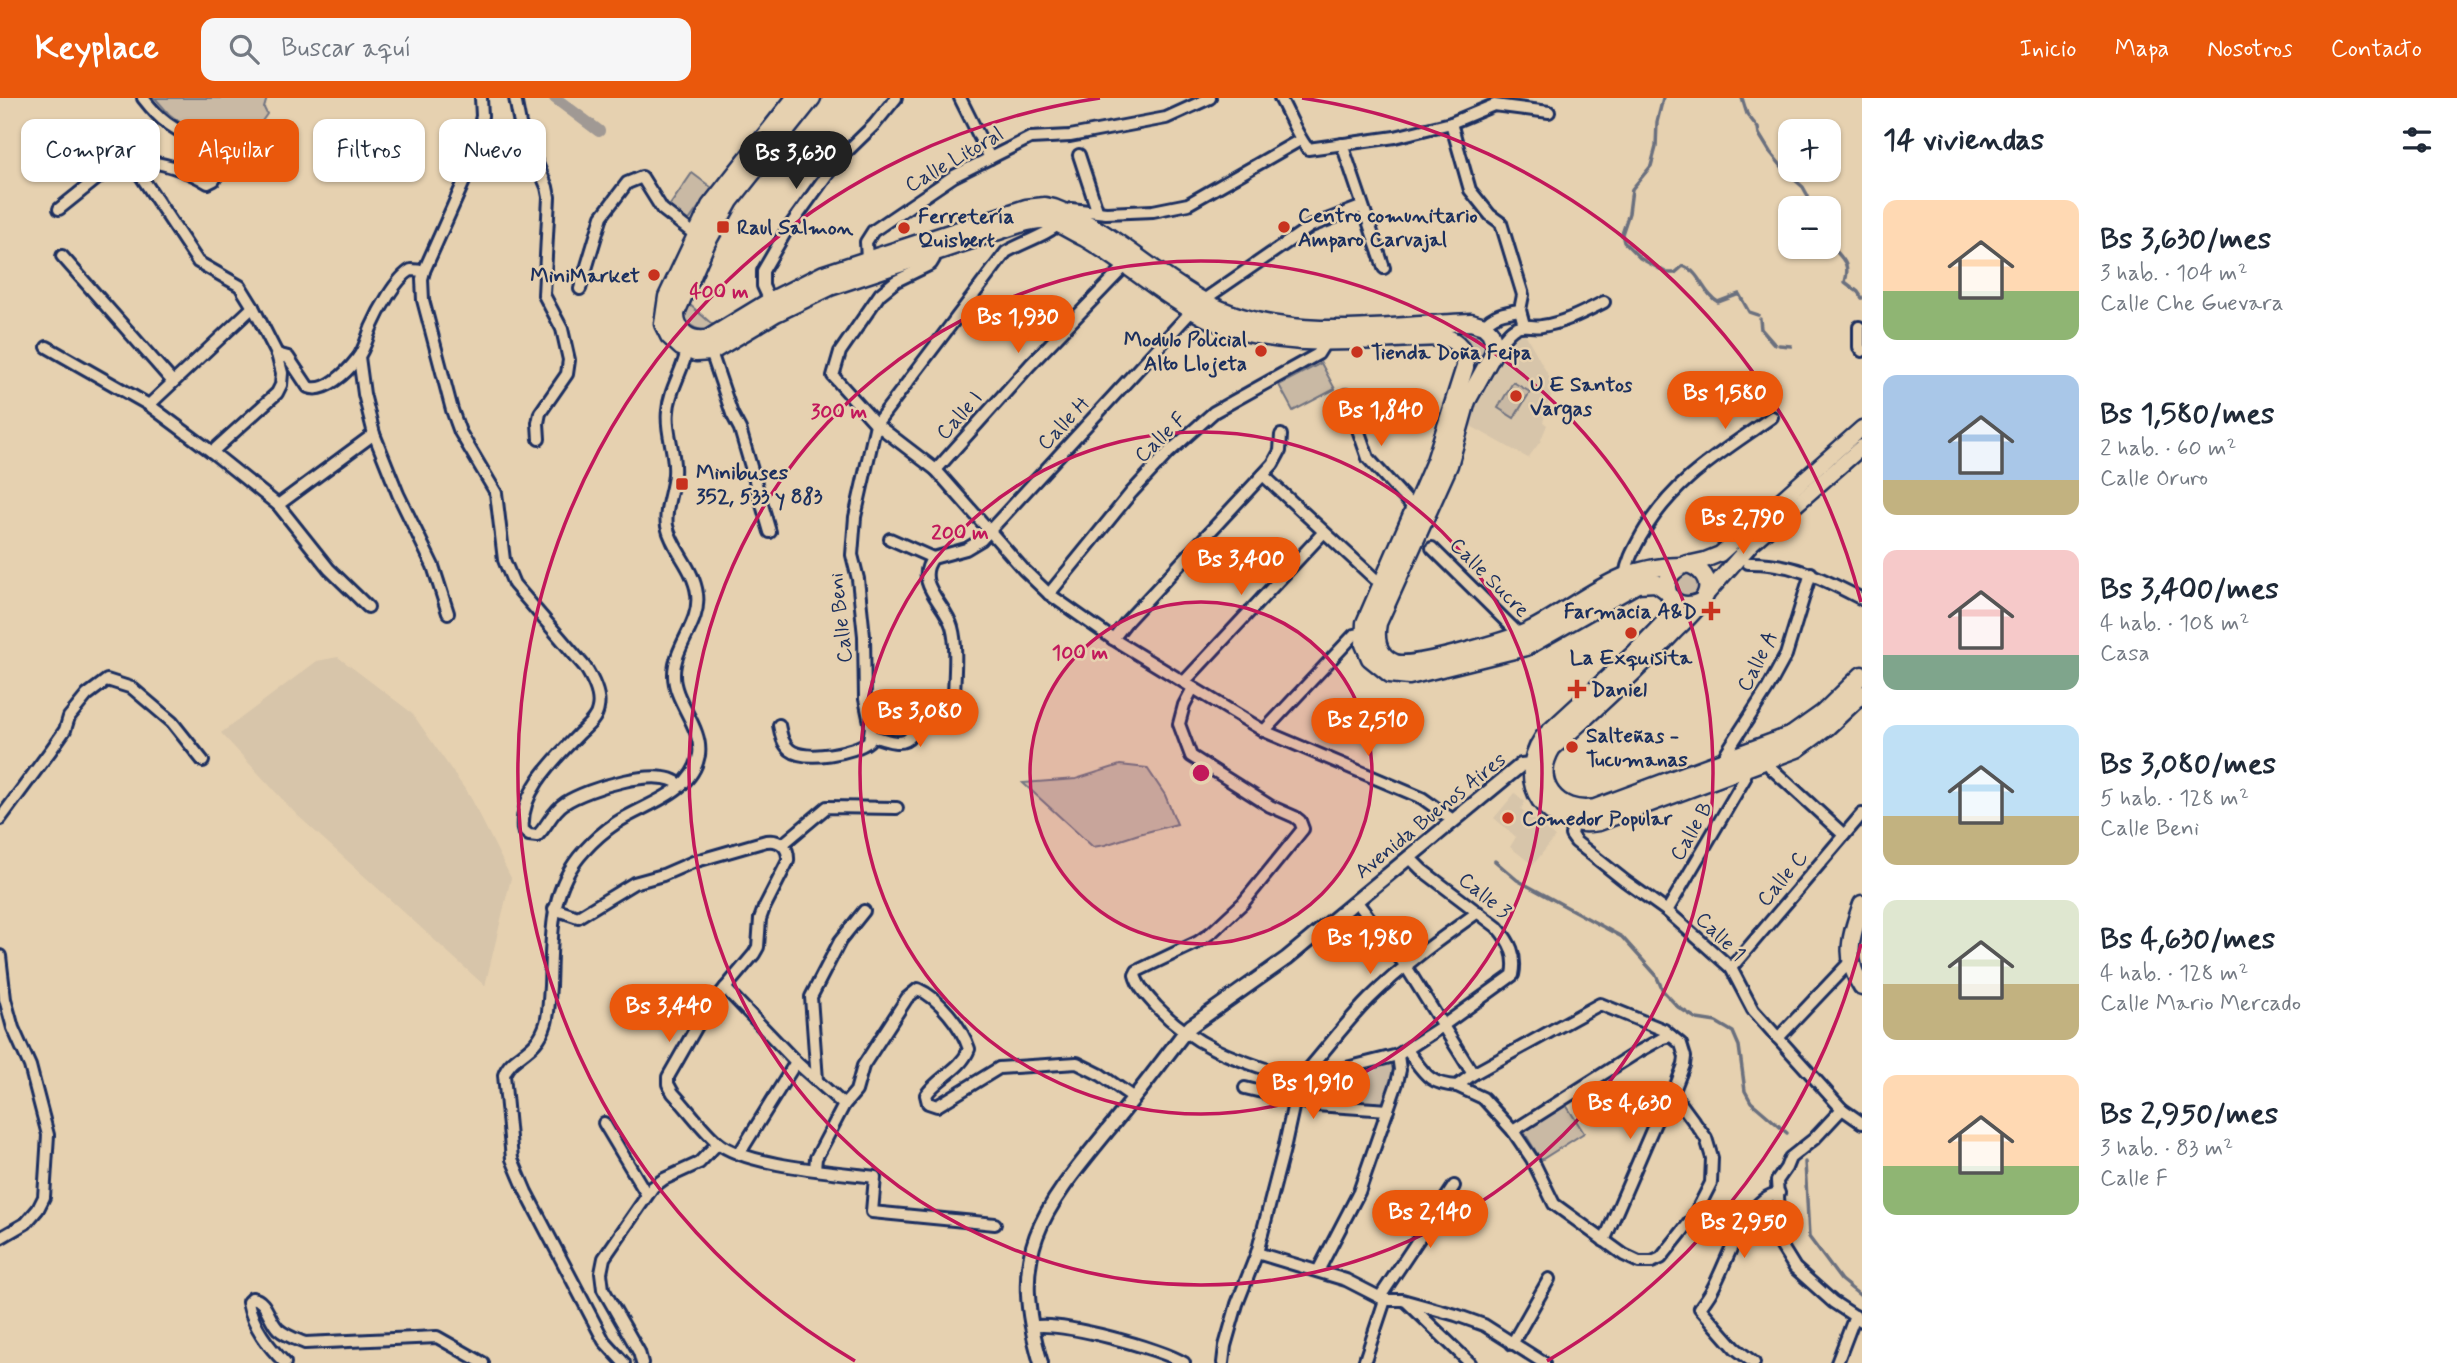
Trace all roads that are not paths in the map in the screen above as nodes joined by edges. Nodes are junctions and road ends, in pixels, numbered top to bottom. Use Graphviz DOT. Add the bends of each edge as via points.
graph roads {
  1 [pos="144,98"];
  2 [pos="481,98"];
  3 [pos="515,98"];
  4 [pos="795,98"];
  5 [pos="812,98"];
  6 [pos="897,98"];
  7 [pos="960,98"];
  8 [pos="1210,98"];
  9 [pos="1280,98"];
  10 [pos="1549,111"];
  11 [pos="1451,123"];
  12 [pos="1300,140"];
  13 [pos="1342,144"];
  14 [pos="1079,155"];
  15 [pos="990,158"];
  16 [pos="160,164"];
  17 [pos="93,182"];
  18 [pos="145,182"];
  19 [pos="1361,207"];
  20 [pos="59,209"];
  21 [pos="1097,211"];
  22 [pos="1061,218"];
  23 [pos="701,239"];
  24 [pos="925,247"];
  25 [pos="62,256"];
  26 [pos="869,265"];
  27 [pos="1126,265"];
  28 [pos="1384,268"];
  29 [pos="424,271"];
  30 [pos="580,289"];
  31 [pos="1604,302"];
  32 [pos="1198,306"];
  33 [pos="253,307"];
  34 [pos="773,307"];
  35 [pos="1520,310"];
  36 [pos="1524,325"];
  37 [pos="1483,326"];
  38 [pos="1859,327"];
  39 [pos="1324,334"];
  40 [pos="689,344"];
  41 [pos="1495,345"];
  42 [pos="47,347"];
  43 [pos="1862,351"];
  44 [pos="711,352"];
  45 [pos="277,354"];
  46 [pos="359,358"];
  47 [pos="173,382"];
  48 [pos="1346,395"];
  49 [pos="149,405"];
  50 [pos="1772,417"];
  51 [pos="876,424"];
  52 [pos="1862,428"];
  53 [pos="374,434"];
  54 [pos="1281,435"];
  55 [pos="539,439"];
  56 [pos="1862,447"];
  57 [pos="212,452"];
  58 [pos="936,470"];
  59 [pos="1264,475"];
  60 [pos="278,505"];
  61 [pos="1422,509"];
  62 [pos="988,531"];
  63 [pos="770,532"];
  64 [pos="1323,533"];
  65 [pos="1749,538"];
  66 [pos="890,539"];
  67 [pos="1432,548"];
  68 [pos="933,558"];
  69 [pos="1766,562"];
  70 [pos="1748,563"];
  71 [pos="1683,565"];
  72 [pos="1811,573"];
  73 [pos="1625,576"];
  74 [pos="1388,585"];
  75 [pos="1049,594"];
  76 [pos="1670,596"];
  77 [pos="1703,599"];
  78 [pos="1862,599"];
  79 [pos="368,607"];
  80 [pos="448,613"];
  81 [pos="1370,634"];
  82 [pos="1113,639"];
  83 [pos="1523,641"];
  84 [pos="1862,674"];
  85 [pos="1189,685"];
  86 [pos="1862,694"];
  87 [pos="779,725"];
  88 [pos="1264,731"];
  89 [pos="870,735"];
  90 [pos="1765,754"];
  91 [pos="204,761"];
  92 [pos="1736,765"];
  93 [pos="1538,766"];
  94 [pos="680,785"];
  95 [pos="897,808"];
  96 [pos="1862,814"];
  97 [pos="0,819"];
  98 [pos="1454,820"];
  99 [pos="1573,823"];
  100 [pos="1843,835"];
  101 [pos="783,844"];
  102 [pos="1409,857"];
  103 [pos="1357,902"];
  104 [pos="1862,904"];
  105 [pos="554,909"];
  106 [pos="864,911"];
  107 [pos="1667,911"];
  108 [pos="1478,912"];
  109 [pos="0,956"];
  110 [pos="1856,960"];
  111 [pos="1405,965"];
  112 [pos="1731,968"];
  113 [pos="1862,987"];
  114 [pos="725,988"];
  115 [pos="1441,1027"];
  116 [pos="1184,1033"];
  117 [pos="1671,1036"];
  118 [pos="1778,1038"];
  119 [pos="1402,1053"];
  120 [pos="796,1062"];
  121 [pos="1473,1074"];
  122 [pos="817,1080"];
  123 [pos="1299,1080"];
  124 [pos="1457,1086"];
  125 [pos="1245,1088"];
  126 [pos="1673,1093"];
  127 [pos="1134,1098"];
  128 [pos="1295,1101"];
  129 [pos="844,1105"];
  130 [pos="1842,1109"];
  131 [pos="1388,1110"];
  132 [pos="604,1123"];
  133 [pos="1862,1123"];
  134 [pos="1513,1130"];
  135 [pos="718,1143"];
  136 [pos="738,1154"];
  137 [pos="815,1169"];
  138 [pos="1454,1186"];
  139 [pos="1779,1193"];
  140 [pos="647,1195"];
  141 [pos="995,1224"];
  142 [pos="0,1238"];
  143 [pos="1604,1241"];
  144 [pos="1257,1253"];
  145 [pos="1318,1271"];
  146 [pos="1549,1279"];
  147 [pos="1383,1298"];
  148 [pos="1406,1301"];
  149 [pos="1859,1319"];
  150 [pos="1033,1327"];
  151 [pos="1513,1344"];
  152 [pos="285,1363"];
  153 [pos="483,1363"];
  154 [pos="624,1363"];
  155 [pos="642,1363"];
  156 [pos="1041,1363"];
  157 [pos="1184,1363"];
  158 [pos="1223,1363"];
  159 [pos="1364,1363"];
  160 [pos="1470,1363"];
  161 [pos="1544,1363"];
  162 [pos="1754,1363"];
  163 [pos="1838,1363"];
  1 -- 16 [label="street" via="168,124 215,157 219,172 208,183 190,172"];
  2 -- 29 [label="street" via="482,116 470,168"];
  3 -- 55 [label="street" via="520,124 547,187 544,295 562,329 569,360 567,374 540,413"];
  4 -- 23 [label="main road" via="710,206"];
  5 -- 23 [label="main road"];
  6 -- 34 [label="street" via="836,162 785,233 763,271 762,286"];
  7 -- 15 [label="street"];
  8 -- 15 [label="street, Calle Litoral" via="1166,118 1070,136 1030,138"];
  9 -- 12 [label="street"];
  10 -- 11 [label="street" via="1494,105"];
  11 -- 13 [label="street"];
  11 -- 35 [label="street" via="1470,190 1501,223 1523,295"];
  12 -- 13 [label="street" via="1308,149"];
  12 -- 21 [label="street" via="1188,204 1153,211"];
  13 -- 19 [label="street"];
  14 -- 21 [label="street"];
  15 -- 26 [label="street, Calle Litoral" via="954,176 873,231 866,242"];
  17 -- 20 [label="street"];
  18 -- 33 [label="street" via="198,262 240,286"];
  19 -- 28 [label="street"];
  19 -- 32 [label="street, Calle H" via="1311,226"];
  21 -- 22 [label="street" via="1071,209"];
  22 -- 24 [label="main road" via="1033,220"];
  22 -- 27 [label="main road"];
  22 -- 32 [label="main road" via="1120,244"];
  22 -- 51 [label="street" via="1054,230 1006,252"];
  23 -- 30 [label="street" via="662,209 642,177 628,183 603,216"];
  23 -- 40 [label="main road" via="667,297 662,317 669,336"];
  24 -- 26 [label="main road"];
  24 -- 51 [label="street" via="934,259 931,264 890,284 880,294 840,352 833,376"];
  25 -- 47 [label="street"];
  26 -- 34 [label="main road" via="824,274"];
  27 -- 32 [label="main road"];
  27 -- 58 [label="street, Calle I"];
  29 -- 46 [label="street" via="411,270 399,279"];
  29 -- 94 [label="street" via="423,300 452,410 496,494 504,560 514,584 585,667 598,701 593,719 531,793 522,816 523,830 537,836 565,803 592,789 662,777"];
  31 -- 36 [label="street" via="1555,323"];
  32 -- 39 [label="main road"];
  32 -- 62 [label="street, Calle H"];
  33 -- 45 [label="street"];
  33 -- 47 [label="street"];
  34 -- 40 [label="main road"];
  34 -- 44 [label="main road"];
  35 -- 36 [label="street"];
  35 -- 37 [label="street" via="1495,316"];
  36 -- 41 [label="street"];
  37 -- 39 [label="main road" via="1471,322"];
  37 -- 41 [label="main road"];
  38 -- 43 [label="street"];
  39 -- 61 [label="main road" via="1444,337 1462,347 1465,367"];
  39 -- 75 [label="street, Calle F" via="1318,354 1214,412 1168,453"];
  40 -- 44 [label="main road" via="704,354"];
  40 -- 94 [label="street" via="668,407 667,428 674,472 667,518 697,594 673,677 699,752"];
  41 -- 61 [label="main road" via="1467,401 1449,465"];
  42 -- 49 [label="street"];
  44 -- 63 [label="street" via="740,429"];
  45 -- 46 [label="street" via="288,356 307,387 317,390"];
  45 -- 57 [label="street" via="282,373 276,394"];
  46 -- 53 [label="street"];
  47 -- 49 [label="street"];
  48 -- 61 [label="street" via="1368,458 1409,504"];
  49 -- 57 [label="street"];
  50 -- 73 [label="street" via="1695,470 1675,490 1651,519 1626,565"];
  51 -- 58 [label="street"];
  51 -- 89 [label="street, Calle Beni" via="855,517 852,555 864,636"];
  52 -- 65 [label="main road, Avenida Buenos Aires"];
  53 -- 60 [label="street"];
  53 -- 80 [label="street" via="433,566"];
  54 -- 59 [label="street" via="1280,451"];
  56 -- 65 [label="main road, Avenida Buenos Aires"];
  57 -- 60 [label="street"];
  58 -- 62 [label="street"];
  59 -- 64 [label="street"];
  59 -- 82 [label="street"];
  60 -- 79 [label="street" via="329,569"];
  61 -- 74 [label="main road"];
  62 -- 68 [label="street, Calle H" via="966,550"];
  62 -- 75 [label="street"];
  64 -- 74 [label="street"];
  64 -- 85 [label="street"];
  65 -- 69 [label="street"];
  65 -- 71 [label="main road, Avenida Buenos Aires" via="1713,558"];
  65 -- 77 [label="main road, Avenida Buenos Aires"];
  66 -- 68 [label="street"];
  67 -- 83 [label="street, Calle Sucre"];
  68 -- 89 [label="street" via="925,574 952,627 954,700 919,714 904,741"];
  69 -- 70 [label="street"];
  69 -- 72 [label="street"];
  71 -- 73 [label="main road" via="1643,569"];
  71 -- 76 [label="main road" via="1667,581"];
  71 -- 77 [label="main road" via="1693,565 1703,573 1707,585"];
  72 -- 78 [label="street"];
  72 -- 92 [label="street, Calle A" via="1786,654 1726,753"];
  73 -- 83 [label="main road"];
  74 -- 81 [label="main road" via="1378,623"];
  75 -- 82 [label="street"];
  76 -- 77 [label="main road" via="1685,606"];
  76 -- 83 [label="main road" via="1656,583 1637,584"];
  76 -- 93 [label="main road, Avenida Buenos Aires" via="1665,622 1543,738 1532,758"];
  77 -- 93 [label="main road, Avenida Buenos Aires"];
  81 -- 83 [label="main road" via="1384,656 1403,664"];
  81 -- 88 [label="street" via="1354,635"];
  82 -- 85 [label="street"];
  84 -- 90 [label="main road" via="1804,729"];
  85 -- 88 [label="street"];
  85 -- 116 [label="street" via="1179,724 1191,756 1269,806 1295,817 1303,829 1243,903 1212,933 1137,971 1136,981 1147,996"];
  86 -- 90 [label="main road" via="1797,749"];
  87 -- 89 [label="street" via="787,748 796,754 846,752 866,744"];
  88 -- 98 [label="street" via="1422,798"];
  90 -- 92 [label="main road"];
  90 -- 100 [label="street" via="1772,768"];
  91 -- 97 [label="street" via="172,722 132,688 107,680 87,695 69,718"];
  92 -- 93 [label="main road" via="1584,810 1560,803"];
  92 -- 99 [label="main road" via="1599,822"];
  92 -- 107 [label="street, Calle B" via="1745,778"];
  93 -- 98 [label="street, Avenida Buenos Aires" via="1521,765"];
  93 -- 99 [label="main road" via="1532,777 1539,797"];
  94 -- 105 [label="street" via="599,836 572,868"];
  95 -- 101 [label="street" via="827,807"];
  96 -- 100 [label="street, Calle C"];
  98 -- 102 [label="street, Avenida Buenos Aires"];
  99 -- 107 [label="street, Calle 1" via="1571,835 1576,842"];
  100 -- 112 [label="street, Calle C"];
  101 -- 105 [label="street" via="766,841 634,883 578,917"];
  101 -- 114 [label="street" via="788,862 760,919 758,947"];
  102 -- 103 [label="street, Avenida Buenos Aires"];
  102 -- 108 [label="street, Calle 3"];
  103 -- 111 [label="street"];
  103 -- 116 [label="street, Avenida Buenos Aires"];
  104 -- 110 [label="main road" via="1851,939"];
  105 -- 154 [label="street" via="546,1022 535,1046 509,1065 504,1075 512,1159 604,1341"];
  106 -- 122 [label="street" via="840,941 811,997"];
  107 -- 112 [label="street, Calle 1"];
  108 -- 111 [label="street"];
  108 -- 115 [label="street, Calle 3" via="1507,938 1514,956 1513,975"];
  109 -- 142 [label="street" via="5,999 30,1066 48,1135 44,1197 26,1223"];
  110 -- 113 [label="main road"];
  110 -- 118 [label="street"];
  111 -- 115 [label="street"];
  111 -- 123 [label="street" via="1367,1000"];
  112 -- 118 [label="street, Calle 1" via="1753,1010"];
  114 -- 120 [label="street"];
  114 -- 135 [label="street" via="705,1012 668,1077 673,1093"];
  115 -- 119 [label="street"];
  115 -- 121 [label="street"];
  116 -- 123 [label="street" via="1224,1056"];
  116 -- 127 [label="street, Avenida Buenos Aires"];
  117 -- 121 [label="street" via="1600,1004"];
  117 -- 126 [label="street" via="1681,1044 1685,1056"];
  117 -- 134 [label="street"];
  118 -- 130 [label="street, Calle 1"];
  119 -- 123 [label="street"];
  119 -- 124 [label="street" via="1431,1080"];
  119 -- 131 [label="street"];
  120 -- 122 [label="street"];
  120 -- 136 [label="street"];
  121 -- 124 [label="street"];
  122 -- 129 [label="street"];
  123 -- 128 [label="street"];
  124 -- 134 [label="street" via="1483,1098"];
  125 -- 128 [label="street"];
  126 -- 143 [label="street" via="1655,1123"];
  126 -- 143 [label="street" via="1696,1121 1712,1158 1711,1183 1704,1201 1661,1258 1652,1262 1639,1262"];
  127 -- 129 [label="street" via="1077,1063 999,1068 937,1105 928,1103 931,1087 959,1065 969,1049 964,1035 929,994 918,989 907,998 863,1066 856,1091"];
  127 -- 150 [label="street, Avenida Buenos Aires" via="1044,1216 1033,1245 1027,1283"];
  128 -- 131 [label="street"];
  128 -- 144 [label="street"];
  129 -- 137 [label="street" via="816,1158"];
  130 -- 133 [label="street, Calle 1"];
  130 -- 139 [label="street" via="1790,1158 1777,1181"];
  131 -- 145 [label="street" via="1359,1192"];
  132 -- 140 [label="street"];
  134 -- 143 [label="street" via="1554,1204"];
  135 -- 136 [label="street"];
  135 -- 140 [label="street" via="699,1163 664,1179"];
  136 -- 137 [label="street"];
  137 -- 141 [label="street" via="875,1177 872,1212"];
  138 -- 147 [label="street"];
  139 -- 149 [label="street" via="1782,1247 1789,1262"];
  139 -- 162 [label="street" via="1768,1196 1741,1228 1700,1308"];
  140 -- 155 [label="street" via="604,1258 601,1273 603,1289"];
  144 -- 145 [label="street"];
  144 -- 158 [label="street" via="1237,1304"];
  145 -- 147 [label="street"];
  146 -- 151 [label="street"];
  147 -- 148 [label="street"];
  147 -- 159 [label="street"];
  148 -- 151 [label="street" via="1484,1325"];
  148 -- 160 [label="street"];
  149 -- 163 [label="street"];
  150 -- 156 [label="street, Avenida Buenos Aires"];
  150 -- 157 [label="street" via="1082,1330"];
  151 -- 161 [label="street"];
  152 -- 153 [label="street" via="262,1338 249,1309 252,1298 263,1304 286,1335 305,1343 437,1337"];
}
